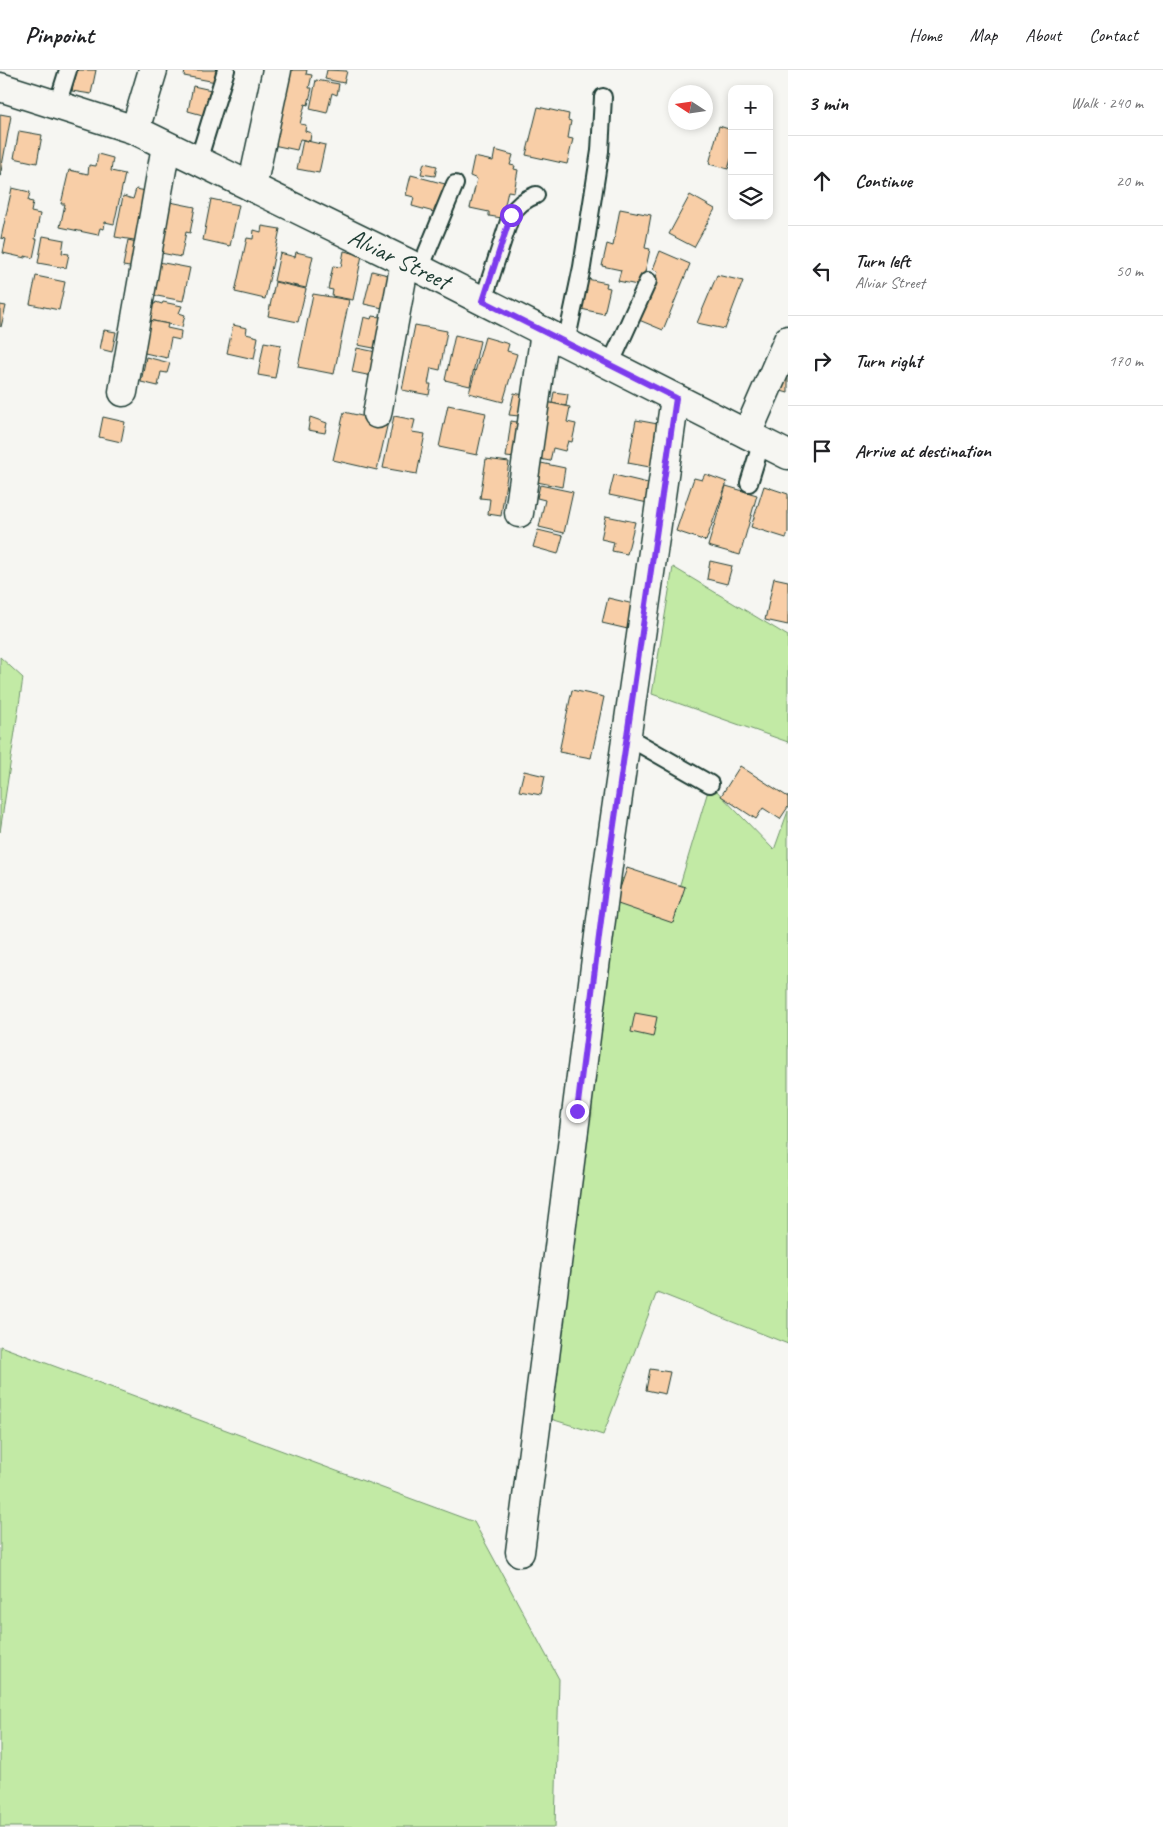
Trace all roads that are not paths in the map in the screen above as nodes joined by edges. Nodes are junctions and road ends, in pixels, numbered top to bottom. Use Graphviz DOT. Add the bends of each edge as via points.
graph roads {
  1 [pos="68,70"];
  2 [pos="153,70"];
  3 [pos="226,70"];
  4 [pos="276,70"];
  5 [pos="0,87"];
  6 [pos="603,97"];
  7 [pos="57,105"];
  8 [pos="135,130"];
  9 [pos="166,146"];
  10 [pos="198,161"];
  11 [pos="455,184"];
  12 [pos="252,188"];
  13 [pos="536,195"];
  14 [pos="412,266"];
  15 [pos="648,281"];
  16 [pos="483,301"];
  17 [pos="556,338"];
  18 [pos="788,340"];
  19 [pos="610,365"];
  20 [pos="123,392"];
  21 [pos="676,398"];
  22 [pos="377,414"];
  23 [pos="754,438"];
  24 [pos="788,454"];
  25 [pos="749,483"];
  26 [pos="519,513"];
  27 [pos="626,736"];
  28 [pos="710,784"];
  29 [pos="520,1552"];
  1 -- 7 [label="lane"];
  2 -- 8 [label="street"];
  3 -- 10 [label="lane"];
  4 -- 12 [label="street"];
  5 -- 7 [label="street, Alviar Street"];
  6 -- 17 [label="lane" via="600,151 582,267"];
  7 -- 8 [label="street, Alviar Street"];
  8 -- 9 [label="street, Alviar Street"];
  9 -- 10 [label="street, Alviar Street"];
  9 -- 20 [label="street"];
  10 -- 12 [label="street, Alviar Street"];
  11 -- 14 [label="lane"];
  12 -- 14 [label="street, Alviar Street"];
  13 -- 16 [label="lane" via="526,199 511,215"];
  14 -- 16 [label="street, Alviar Street"];
  14 -- 22 [label="street"];
  15 -- 19 [label="lane"];
  16 -- 17 [label="street, Alviar Street"];
  17 -- 19 [label="street, Alviar Street"];
  17 -- 26 [label="street"];
  18 -- 23 [label="street"];
  19 -- 21 [label="street, Alviar Street"];
  21 -- 23 [label="street, Alviar Street"];
  21 -- 27 [label="street"];
  23 -- 24 [label="street, Alviar Street"];
  23 -- 25 [label="lane"];
  27 -- 28 [label="lane"];
  27 -- 29 [label="street"];
}
